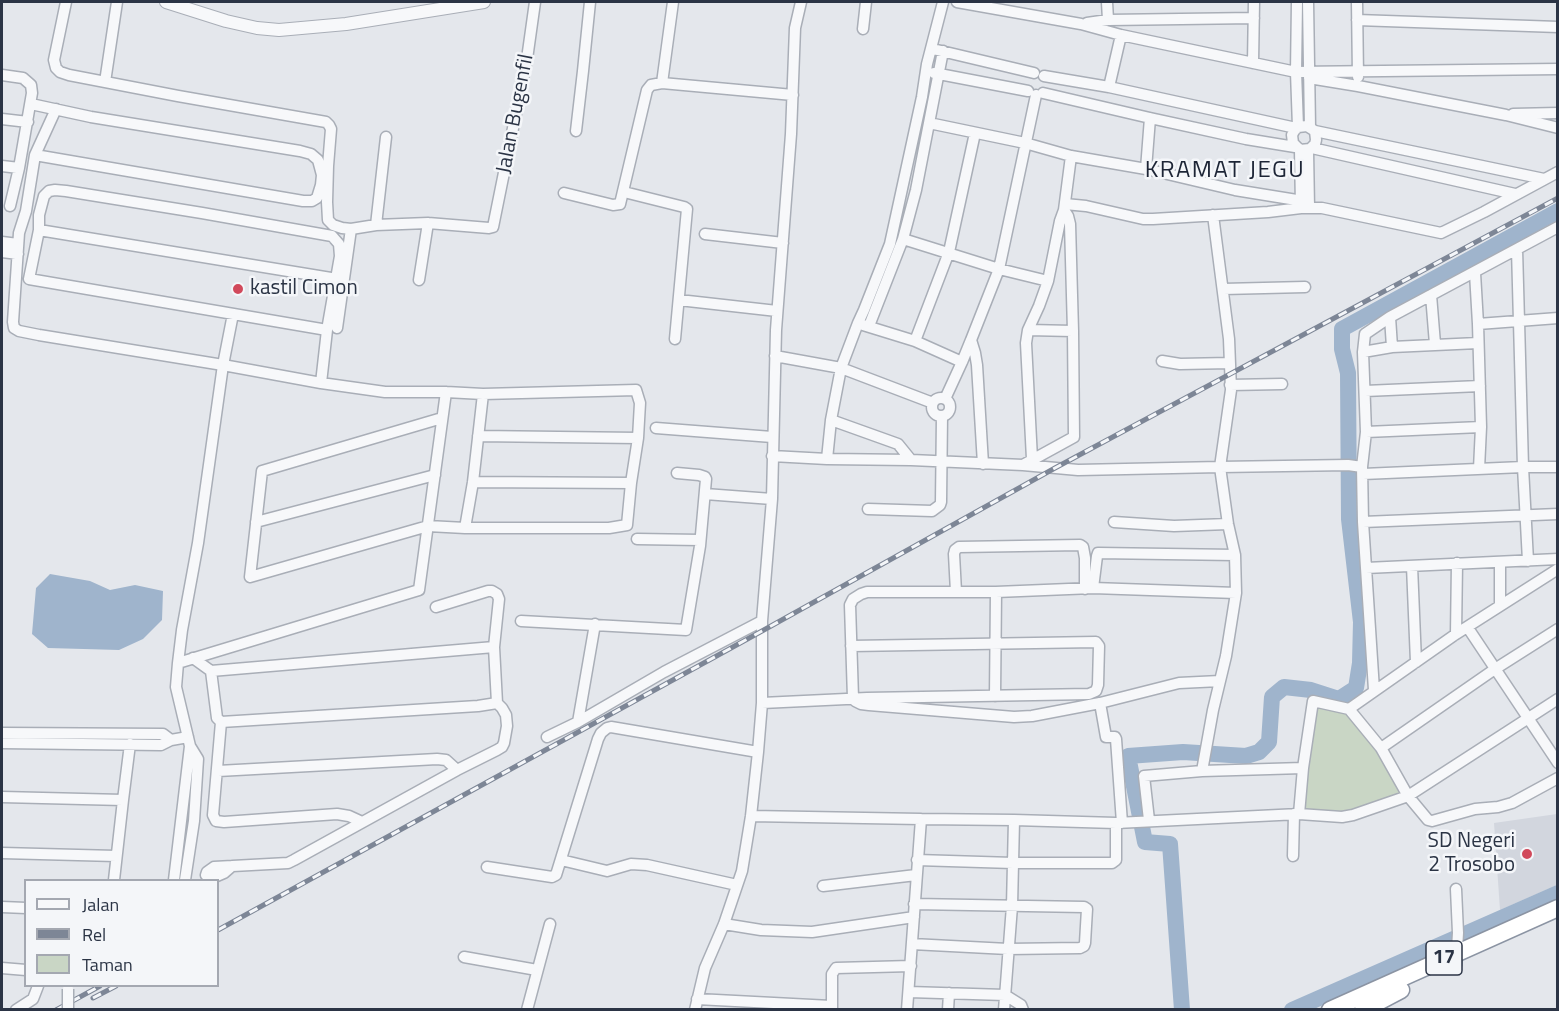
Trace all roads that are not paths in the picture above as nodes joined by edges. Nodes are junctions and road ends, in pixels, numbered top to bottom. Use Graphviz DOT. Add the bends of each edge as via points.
graph roads {
  1 [pos="66,2"];
  2 [pos="117,2"];
  3 [pos="166,2"];
  4 [pos="484,2"];
  5 [pos="535,2"];
  6 [pos="590,2"];
  7 [pos="673,2"];
  8 [pos="801,2"];
  9 [pos="866,2"];
  10 [pos="943,2"];
  11 [pos="957,2"];
  12 [pos="1107,2"];
  13 [pos="1254,2"];
  14 [pos="1297,2"];
  15 [pos="1308,2"];
  16 [pos="1357,2"];
  17 [pos="1254,18"];
  18 [pos="1107,20"];
  19 [pos="1357,20"];
  20 [pos="1081,24"];
  21 [pos="1557,27"];
  22 [pos="863,29"];
  23 [pos="1121,35"];
  24 [pos="931,49"];
  25 [pos="943,51"];
  26 [pos="1253,63"];
  27 [pos="1557,69"];
  28 [pos="926,71"];
  29 [pos="1358,71"];
  30 [pos="1296,72"];
  31 [pos="938,74"];
  32 [pos="1039,74"];
  33 [pos="2,75"];
  34 [pos="1309,75"];
  35 [pos="105,82"];
  36 [pos="662,83"];
  37 [pos="1358,86"];
  38 [pos="1109,87"];
  39 [pos="1036,93"];
  40 [pos="793,95"];
  41 [pos="31,104"];
  42 [pos="56,109"];
  43 [pos="1557,113"];
  44 [pos="1506,115"];
  45 [pos="1150,118"];
  46 [pos="2,119"];
  47 [pos="27,122"];
  48 [pos="929,123"];
  49 [pos="1297,128"];
  50 [pos="1557,128"];
  51 [pos="1312,129"];
  52 [pos="576,131"];
  53 [pos="975,134"];
  54 [pos="386,136"];
  55 [pos="1025,143"];
  56 [pos="1304,148"];
  57 [pos="35,155"];
  58 [pos="1071,156"];
  59 [pos="2,166"];
  60 [pos="19,168"];
  61 [pos="1146,169"];
  62 [pos="1557,172"];
  63 [pos="1544,179"];
  64 [pos="624,192"];
  65 [pos="564,193"];
  66 [pos="1515,194"];
  67 [pos="1305,205"];
  68 [pos="6,206"];
  69 [pos="1064,207"];
  70 [pos="26,211"];
  71 [pos="39,215"];
  72 [pos="1213,215"];
  73 [pos="428,223"];
  74 [pos="376,225"];
  75 [pos="1557,227"];
  76 [pos="351,229"];
  77 [pos="39,230"];
  78 [pos="705,234"];
  79 [pos="903,239"];
  80 [pos="2,242"];
  81 [pos="783,243"];
  82 [pos="18,249"];
  83 [pos="1517,249"];
  84 [pos="2,252"];
  85 [pos="949,252"];
  86 [pos="999,269"];
  87 [pos="1475,273"];
  88 [pos="337,279"];
  89 [pos="419,280"];
  90 [pos="1048,280"];
  91 [pos="1305,287"];
  92 [pos="1223,289"];
  93 [pos="1431,295"];
  94 [pos="679,300"];
  95 [pos="777,311"];
  96 [pos="233,314"];
  97 [pos="1390,318"];
  98 [pos="1557,318"];
  99 [pos="1520,320"];
  100 [pos="858,323"];
  101 [pos="1478,324"];
  102 [pos="869,326"];
  103 [pos="332,329"];
  104 [pos="1028,330"];
  105 [pos="1074,331"];
  106 [pos="675,339"];
  107 [pos="971,340"];
  108 [pos="915,341"];
  109 [pos="1478,343"];
  110 [pos="1435,344"];
  111 [pos="1392,347"];
  112 [pos="1363,352"];
  113 [pos="775,356"];
  114 [pos="1162,361"];
  115 [pos="962,362"];
  116 [pos="1230,363"];
  117 [pos="223,365"];
  118 [pos="841,368"];
  119 [pos="321,383"];
  120 [pos="1282,384"];
  121 [pos="1230,385"];
  122 [pos="1480,386"];
  123 [pos="1365,391"];
  124 [pos="446,392"];
  125 [pos="483,394"];
  126 [pos="945,399"];
  127 [pos="933,403"];
  128 [pos="942,416"];
  129 [pos="442,418"];
  130 [pos="831,420"];
  131 [pos="1481,427"];
  132 [pos="656,428"];
  133 [pos="1366,432"];
  134 [pos="478,436"];
  135 [pos="772,437"];
  136 [pos="638,438"];
  137 [pos="772,456"];
  138 [pos="827,459"];
  139 [pos="910,460"];
  140 [pos="941,462"];
  141 [pos="1028,462"];
  142 [pos="983,464"];
  143 [pos="1220,467"];
  144 [pos="1523,467"];
  145 [pos="1557,467"];
  146 [pos="1357,468"];
  147 [pos="1479,469"];
  148 [pos="677,473"];
  149 [pos="435,475"];
  150 [pos="473,482"];
  151 [pos="631,483"];
  152 [pos="705,494"];
  153 [pos="772,499"];
  154 [pos="868,509"];
  155 [pos="1557,514"];
  156 [pos="1525,516"];
  157 [pos="256,522"];
  158 [pos="1114,522"];
  159 [pos="1363,522"];
  160 [pos="1228,524"];
  161 [pos="428,526"];
  162 [pos="465,528"];
  163 [pos="637,539"];
  164 [pos="700,540"];
  165 [pos="1235,555"];
  166 [pos="1557,559"];
  167 [pos="1527,561"];
  168 [pos="1500,562"];
  169 [pos="1457,563"];
  170 [pos="1412,566"];
  171 [pos="1366,568"];
  172 [pos="1557,569"];
  173 [pos="1089,588"];
  174 [pos="956,592"];
  175 [pos="996,592"];
  176 [pos="1236,593"];
  177 [pos="1500,605"];
  178 [pos="436,607"];
  179 [pos="521,621"];
  180 [pos="762,621"];
  181 [pos="595,624"];
  182 [pos="1468,628"];
  183 [pos="1557,629"];
  184 [pos="1456,634"];
  185 [pos="996,643"];
  186 [pos="851,646"];
  187 [pos="494,647"];
  188 [pos="193,658"];
  189 [pos="1416,662"];
  190 [pos="178,663"];
  191 [pos="1495,669"];
  192 [pos="211,671"];
  193 [pos="1220,681"];
  194 [pos="1374,690"];
  195 [pos="996,696"];
  196 [pos="853,698"];
  197 [pos="1557,699"];
  198 [pos="496,703"];
  199 [pos="762,703"];
  200 [pos="1100,703"];
  201 [pos="1349,709"];
  202 [pos="1527,718"];
  203 [pos="221,722"];
  204 [pos="578,722"];
  205 [pos="2,733"];
  206 [pos="548,737"];
  207 [pos="78,739"];
  208 [pos="171,740"];
  209 [pos="189,741"];
  210 [pos="2,743"];
  211 [pos="130,744"];
  212 [pos="1382,748"];
  213 [pos="758,752"];
  214 [pos="1557,763"];
  215 [pos="1202,768"];
  216 [pos="1303,768"];
  217 [pos="457,770"];
  218 [pos="218,771"];
  219 [pos="1557,778"];
  220 [pos="2,796"];
  221 [pos="1408,796"];
  222 [pos="123,800"];
  223 [pos="1297,814"];
  224 [pos="751,816"];
  225 [pos="921,819"];
  226 [pos="1014,820"];
  227 [pos="194,821"];
  228 [pos="1143,821"];
  229 [pos="180,822"];
  230 [pos="362,822"];
  231 [pos="1119,823"];
  232 [pos="2,853"];
  233 [pos="116,856"];
  234 [pos="1293,856"];
  235 [pos="561,860"];
  236 [pos="918,860"];
  237 [pos="1013,863"];
  238 [pos="232,866"];
  239 [pos="487,867"];
  240 [pos="916,875"];
  241 [pos="114,879"];
  242 [pos="174,879"];
  243 [pos="185,879"];
  244 [pos="737,885"];
  245 [pos="823,886"];
  246 [pos="1456,889"];
  247 [pos="914,904"];
  248 [pos="1012,906"];
  249 [pos="2,907"];
  250 [pos="24,908"];
  251 [pos="1557,908"];
  252 [pos="914,917"];
  253 [pos="1557,919"];
  254 [pos="550,924"];
  255 [pos="724,924"];
  256 [pos="912,944"];
  257 [pos="1457,949"];
  258 [pos="1008,950"];
  259 [pos="464,957"];
  260 [pos="911,966"];
  261 [pos="2,968"];
  262 [pos="24,970"];
  263 [pos="537,970"];
  264 [pos="38,987"];
  265 [pos="68,987"];
  266 [pos="909,992"];
  267 [pos="949,993"];
  268 [pos="1005,995"];
  269 [pos="696,1004"];
  270 [pos="831,1008"];
  271 [pos="1363,1009"];
  272 [pos="16,1010"];
  273 [pos="69,1010"];
  274 [pos="527,1010"];
  275 [pos="907,1010"];
  276 [pos="948,1010"];
  277 [pos="1004,1010"];
  278 [pos="1023,1010"];
  279 [pos="1330,1010"];
  1 -- 35 [label="street" via="55,53 56,68 69,75"];
  2 -- 35 [label="street"];
  3 -- 4 [label="street" via="226,21 279,30 346,24"];
  5 -- 73 [label="street, Jalan Bugenfil" via="493,227"];
  6 -- 52 [label="street"];
  7 -- 36 [label="street"];
  8 -- 40 [label="street" via="795,28"];
  9 -- 22 [label="street"];
  10 -- 24 [label="street"];
  11 -- 20 [label="street"];
  12 -- 18 [label="street"];
  13 -- 17 [label="street"];
  14 -- 30 [label="street"];
  15 -- 34 [label="street"];
  16 -- 19 [label="street"];
  17 -- 18 [label="street"];
  17 -- 26 [label="street"];
  18 -- 20 [label="street"];
  19 -- 21 [label="street"];
  19 -- 29 [label="street"];
  20 -- 23 [label="street"];
  23 -- 26 [label="street"];
  23 -- 38 [label="street"];
  24 -- 25 [label="street"];
  24 -- 28 [label="street"];
  25 -- 31 [label="street"];
  25 -- 32 [label="street"];
  26 -- 30 [label="street"];
  27 -- 29 [label="street"];
  28 -- 31 [label="street"];
  28 -- 100 [label="street" via="890,244"];
  29 -- 34 [label="street"];
  29 -- 37 [label="street"];
  30 -- 34 [label="street"];
  30 -- 49 [label="street"];
  31 -- 39 [label="street"];
  31 -- 48 [label="street"];
  32 -- 38 [label="street"];
  32 -- 39 [label="street" via="1048,84"];
  32 -- 39 [label="street" via="1026,80 1026,86"];
  33 -- 41 [label="street" via="15,76 31,85"];
  34 -- 37 [label="street"];
  34 -- 51 [label="street"];
  35 -- 76 [label="street" via="326,122 331,129 328,220"];
  36 -- 40 [label="street"];
  36 -- 64 [label="street" via="647,90"];
  37 -- 44 [label="street"];
  38 -- 49 [label="street"];
  39 -- 45 [label="street"];
  39 -- 55 [label="street"];
  40 -- 81 [label="street"];
  41 -- 42 [label="street"];
  41 -- 47 [label="street"];
  42 -- 57 [label="street"];
  42 -- 57 [label="street" via="311,154 321,166 320,195 315,200 303,201"];
  43 -- 44 [label="street"];
  44 -- 50 [label="street"];
  45 -- 56 [label="street"];
  45 -- 61 [label="street"];
  46 -- 47 [label="street"];
  47 -- 60 [label="street"];
  48 -- 53 [label="street"];
  48 -- 79 [label="street"];
  49 -- 51 [label="street"];
  49 -- 56 [label="street" via="1292,139"];
  51 -- 56 [label="street" via="1316,140"];
  51 -- 63 [label="street"];
  53 -- 55 [label="street"];
  53 -- 85 [label="street"];
  54 -- 74 [label="street"];
  55 -- 58 [label="street"];
  55 -- 86 [label="street"];
  56 -- 66 [label="street"];
  56 -- 67 [label="street"];
  57 -- 70 [label="street"];
  58 -- 61 [label="street"];
  58 -- 69 [label="street"];
  59 -- 60 [label="street"];
  60 -- 68 [label="street"];
  61 -- 67 [label="street"];
  62 -- 63 [label="street"];
  63 -- 66 [label="street"];
  64 -- 65 [label="street" via="617,206"];
  64 -- 94 [label="street" via="687,209"];
  66 -- 67 [label="street" via="1441,232"];
  67 -- 72 [label="street"];
  68 -- 70 [label="street"];
  69 -- 72 [label="street" via="1086,206 1143,219"];
  69 -- 90 [label="street"];
  69 -- 105 [label="street" via="1070,224"];
  70 -- 71 [label="street"];
  70 -- 82 [label="street"];
  71 -- 77 [label="street"];
  71 -- 88 [label="street" via="49,191 66,191 325,234 339,244"];
  72 -- 92 [label="street"];
  73 -- 74 [label="street"];
  73 -- 89 [label="street"];
  74 -- 76 [label="street"];
  75 -- 83 [label="street"];
  76 -- 103 [label="street"];
  77 -- 88 [label="street"];
  77 -- 96 [label="street" via="29,279"];
  78 -- 81 [label="street"];
  79 -- 85 [label="street"];
  79 -- 102 [label="street"];
  80 -- 82 [label="street"];
  81 -- 95 [label="street"];
  82 -- 84 [label="street"];
  82 -- 117 [label="street" via="13,322 19,331"];
  83 -- 87 [label="street"];
  83 -- 99 [label="street"];
  85 -- 86 [label="street"];
  85 -- 108 [label="street"];
  86 -- 90 [label="street"];
  86 -- 107 [label="street"];
  87 -- 93 [label="street"];
  87 -- 101 [label="street"];
  88 -- 103 [label="street"];
  90 -- 104 [label="street"];
  91 -- 92 [label="street"];
  92 -- 116 [label="street"];
  93 -- 97 [label="street"];
  93 -- 110 [label="street"];
  94 -- 95 [label="street"];
  94 -- 106 [label="street"];
  95 -- 113 [label="street"];
  96 -- 103 [label="street"];
  96 -- 117 [label="street"];
  97 -- 111 [label="street"];
  97 -- 112 [label="street" via="1365,334"];
  98 -- 99 [label="street"];
  99 -- 101 [label="street"];
  99 -- 144 [label="street"];
  100 -- 102 [label="street"];
  100 -- 118 [label="street"];
  101 -- 109 [label="street"];
  102 -- 108 [label="street"];
  103 -- 119 [label="street"];
  104 -- 105 [label="street"];
  104 -- 141 [label="street"];
  105 -- 141 [label="street" via="1075,435"];
  107 -- 115 [label="street"];
  107 -- 142 [label="street"];
  108 -- 115 [label="street"];
  109 -- 110 [label="street"];
  109 -- 122 [label="street"];
  110 -- 111 [label="street"];
  111 -- 112 [label="street"];
  112 -- 123 [label="street"];
  113 -- 118 [label="street"];
  113 -- 135 [label="street"];
  114 -- 116 [label="street"];
  115 -- 126 [label="street"];
  116 -- 121 [label="street"];
  117 -- 119 [label="street"];
  117 -- 190 [label="street"];
  118 -- 127 [label="street"];
  118 -- 130 [label="street"];
  119 -- 124 [label="street" via="385,392"];
  120 -- 121 [label="street"];
  121 -- 143 [label="street"];
  122 -- 123 [label="street"];
  122 -- 131 [label="street"];
  123 -- 133 [label="street"];
  124 -- 125 [label="street"];
  124 -- 129 [label="street"];
  125 -- 134 [label="street"];
  125 -- 136 [label="street" via="636,390 640,403"];
  126 -- 127 [label="street" via="938,398"];
  126 -- 128 [label="street" via="950,408"];
  127 -- 128 [label="street" via="933,412"];
  128 -- 140 [label="street"];
  129 -- 149 [label="street"];
  129 -- 157 [label="street" via="262,471"];
  130 -- 138 [label="street"];
  130 -- 139 [label="street" via="898,444"];
  131 -- 133 [label="street"];
  131 -- 147 [label="street"];
  132 -- 135 [label="street"];
  133 -- 146 [label="street"];
  134 -- 136 [label="street"];
  134 -- 150 [label="street"];
  135 -- 137 [label="street"];
  136 -- 151 [label="street"];
  137 -- 138 [label="street"];
  137 -- 153 [label="street"];
  138 -- 139 [label="street"];
  139 -- 140 [label="street"];
  140 -- 142 [label="street"];
  140 -- 154 [label="street" via="941,502 937,508"];
  141 -- 142 [label="street"];
  141 -- 143 [label="street" via="1078,470"];
  143 -- 146 [label="street"];
  143 -- 160 [label="street"];
  144 -- 145 [label="street"];
  144 -- 147 [label="street"];
  144 -- 156 [label="street"];
  146 -- 147 [label="street"];
  146 -- 159 [label="street"];
  148 -- 152 [label="street" via="705,477"];
  149 -- 157 [label="street"];
  149 -- 161 [label="street"];
  150 -- 151 [label="street"];
  150 -- 162 [label="street"];
  151 -- 162 [label="street" via="627,525"];
  152 -- 153 [label="street"];
  152 -- 164 [label="street"];
  153 -- 180 [label="street"];
  155 -- 156 [label="street"];
  156 -- 159 [label="street"];
  156 -- 167 [label="street"];
  157 -- 161 [label="street" via="250,577"];
  158 -- 160 [label="street"];
  159 -- 171 [label="street"];
  160 -- 165 [label="street"];
  161 -- 162 [label="street"];
  161 -- 188 [label="street" via="419,590"];
  163 -- 164 [label="street"];
  164 -- 181 [label="street" via="686,630"];
  165 -- 173 [label="street" via="1098,554"];
  165 -- 176 [label="street"];
  166 -- 167 [label="street"];
  167 -- 168 [label="street"];
  168 -- 169 [label="street"];
  168 -- 177 [label="street"];
  169 -- 170 [label="street"];
  169 -- 184 [label="street"];
  170 -- 171 [label="street"];
  170 -- 189 [label="street"];
  171 -- 194 [label="street"];
  172 -- 177 [label="street"];
  173 -- 174 [label="street" via="1080,545 958,547"];
  173 -- 175 [label="street"];
  173 -- 176 [label="street"];
  174 -- 175 [label="street"];
  174 -- 186 [label="street" via="861,594 850,605"];
  175 -- 185 [label="street"];
  176 -- 193 [label="street"];
  177 -- 182 [label="street"];
  178 -- 187 [label="street" via="494,592 499,599"];
  179 -- 181 [label="street"];
  180 -- 199 [label="street"];
  180 -- 204 [label="street"];
  181 -- 204 [label="street"];
  182 -- 184 [label="street"];
  182 -- 191 [label="street"];
  183 -- 191 [label="street"];
  184 -- 189 [label="street"];
  185 -- 186 [label="street"];
  185 -- 195 [label="street"];
  185 -- 195 [label="street" via="1092,641 1099,646 1098,685 1094,692"];
  186 -- 196 [label="street"];
  187 -- 192 [label="street"];
  187 -- 198 [label="street"];
  188 -- 190 [label="street"];
  188 -- 192 [label="street"];
  189 -- 194 [label="street"];
  190 -- 209 [label="street" via="176,687"];
  191 -- 202 [label="street"];
  191 -- 212 [label="street"];
  192 -- 203 [label="street" via="217,718"];
  193 -- 200 [label="street" via="1179,683"];
  193 -- 215 [label="street"];
  194 -- 201 [label="street"];
  195 -- 196 [label="street"];
  196 -- 199 [label="street"];
  196 -- 200 [label="street" via="869,705 1014,717"];
  197 -- 202 [label="street"];
  198 -- 203 [label="street"];
  198 -- 217 [label="street" via="507,721 502,747"];
  199 -- 213 [label="street"];
  200 -- 231 [label="street" via="1106,737 1116,739"];
  201 -- 212 [label="street"];
  201 -- 216 [label="street" via="1313,702"];
  202 -- 214 [label="street"];
  202 -- 221 [label="street"];
  203 -- 218 [label="street"];
  204 -- 206 [label="street"];
  205 -- 207 [label="street"];
  207 -- 208 [label="street" via="163,734"];
  207 -- 210 [label="street"];
  207 -- 211 [label="street"];
  208 -- 209 [label="street"];
  208 -- 211 [label="street" via="161,745"];
  209 -- 227 [label="street" via="198,759"];
  209 -- 229 [label="street"];
  211 -- 222 [label="street"];
  212 -- 221 [label="street"];
  213 -- 224 [label="street"];
  213 -- 235 [label="street" via="605,729 598,739"];
  215 -- 216 [label="street"];
  215 -- 228 [label="street" via="1144,776"];
  216 -- 223 [label="street"];
  217 -- 218 [label="street" via="446,760 436,759"];
  217 -- 230 [label="street"];
  218 -- 230 [label="street" via="213,815 216,821 337,814"];
  219 -- 221 [label="street" via="1512,803 1432,821"];
  220 -- 222 [label="street"];
  221 -- 223 [label="street" via="1341,817"];
  222 -- 233 [label="street"];
  223 -- 228 [label="street"];
  223 -- 234 [label="street"];
  224 -- 225 [label="street"];
  224 -- 244 [label="street"];
  225 -- 226 [label="street"];
  225 -- 236 [label="street"];
  226 -- 231 [label="street"];
  226 -- 237 [label="street"];
  227 -- 229 [label="street"];
  227 -- 243 [label="street"];
  228 -- 231 [label="street"];
  229 -- 242 [label="street"];
  230 -- 238 [label="street" via="288,862"];
  231 -- 237 [label="street" via="1114,862"];
  232 -- 233 [label="street"];
  233 -- 241 [label="street"];
  235 -- 239 [label="street" via="554,877"];
  235 -- 244 [label="street" via="607,871 631,864 647,865"];
  236 -- 237 [label="street"];
  236 -- 240 [label="street"];
  237 -- 248 [label="street"];
  240 -- 245 [label="street"];
  240 -- 247 [label="street"];
  244 -- 255 [label="street"];
  246 -- 257 [label="street"];
  247 -- 248 [label="street"];
  247 -- 252 [label="street"];
  248 -- 258 [label="street"];
  248 -- 258 [label="street" via="1086,907 1085,943 1080,948"];
  249 -- 250 [label="street"];
  251 -- 257 [label="highway, 17"];
  252 -- 255 [label="street" via="812,932"];
  252 -- 256 [label="street"];
  253 -- 257 [label="highway, 17"];
  254 -- 263 [label="street"];
  255 -- 269 [label="street" via="705,968"];
  256 -- 258 [label="street"];
  256 -- 260 [label="street"];
  257 -- 271 [label="highway, 17"];
  257 -- 279 [label="highway, 17"];
  258 -- 268 [label="street"];
  259 -- 263 [label="street"];
  260 -- 266 [label="street"];
  260 -- 270 [label="street" via="836,968 832,974"];
  261 -- 262 [label="street"];
  263 -- 274 [label="street"];
  264 -- 272 [label="street" via="33,999"];
  265 -- 273 [label="street, bridge"];
  266 -- 267 [label="street"];
  266 -- 275 [label="street"];
  267 -- 268 [label="street"];
  267 -- 276 [label="street"];
  268 -- 277 [label="street"];
  268 -- 278 [label="street"];
  269 -- 270 [label="street"];
}
